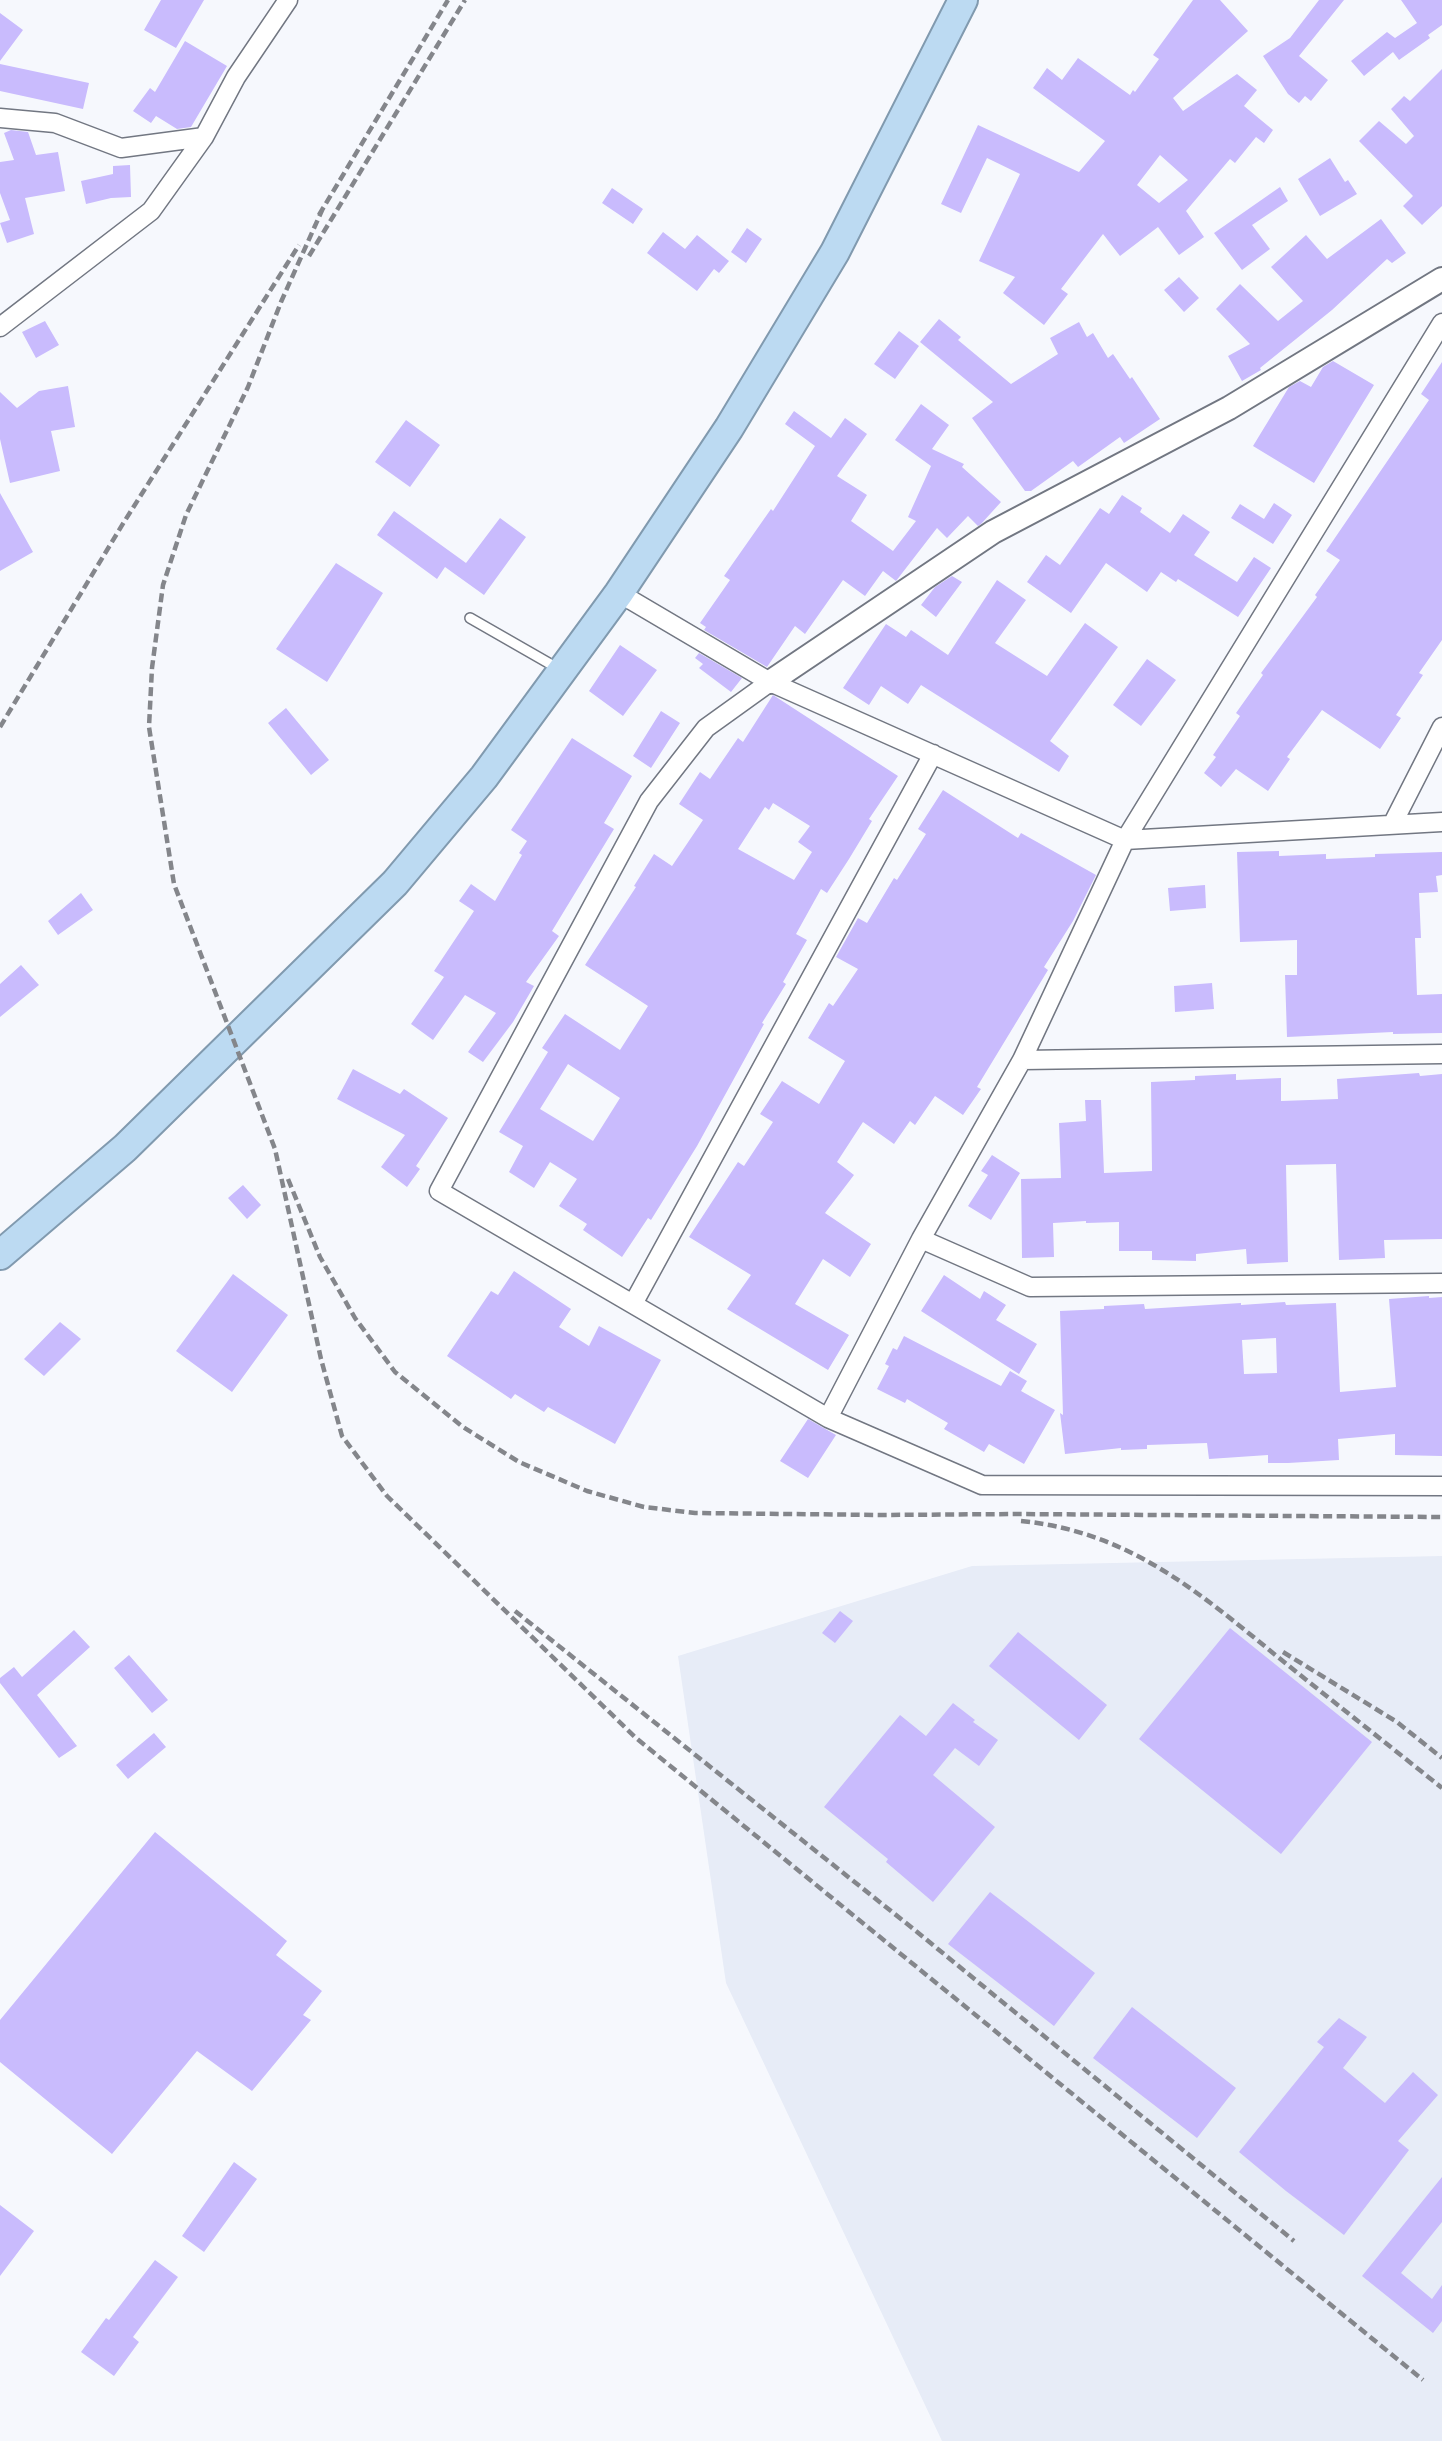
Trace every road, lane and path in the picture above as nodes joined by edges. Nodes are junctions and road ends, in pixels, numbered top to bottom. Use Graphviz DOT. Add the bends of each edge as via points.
graph roads {
  1 [pos="288,0"];
  2 [pos="963,0"];
  3 [pos="0,118"];
  4 [pos="204,137"];
  5 [pos="1440,284"];
  6 [pos="1442,323"];
  7 [pos="0,327"];
  8 [pos="619,593"];
  9 [pos="470,618"];
  10 [pos="561,670"];
  11 [pos="770,682"];
  12 [pos="1442,727"];
  13 [pos="933,754"];
  14 [pos="1442,822"];
  15 [pos="1393,823"];
  16 [pos="1125,840"];
  17 [pos="1442,1054"];
  18 [pos="1022,1060"];
  19 [pos="921,1239"];
  20 [pos="0,1255"];
  21 [pos="1442,1283"];
  22 [pos="633,1304"];
  23 [pos="828,1418"];
  24 [pos="1442,1486"];
  1 -- 4 [label="street" via="236,77"];
  2 -- 8 [label="highway" via="835,252 729,428"];
  3 -- 4 [label="street" via="55,123 121,148"];
  4 -- 7 [label="street" via="151,211"];
  5 -- 11 [label="street" via="1229,408 993,532"];
  6 -- 16 [label="street"];
  8 -- 10 [label="highway"];
  8 -- 11 [label="street"];
  9 -- 10 [label="lane"];
  10 -- 20 [label="highway" via="484,777 395,883 125,1148"];
  11 -- 13 [label="street"];
  11 -- 22 [label="street" via="706,728 649,801 438,1191"];
  12 -- 15 [label="street"];
  13 -- 16 [label="street"];
  13 -- 22 [label="street"];
  14 -- 15 [label="street"];
  15 -- 16 [label="street"];
  16 -- 18 [label="street"];
  17 -- 18 [label="street"];
  18 -- 19 [label="street"];
  19 -- 21 [label="street" via="1030,1287"];
  19 -- 23 [label="street"];
  22 -- 23 [label="street"];
  23 -- 24 [label="street" via="982,1485"];
}
